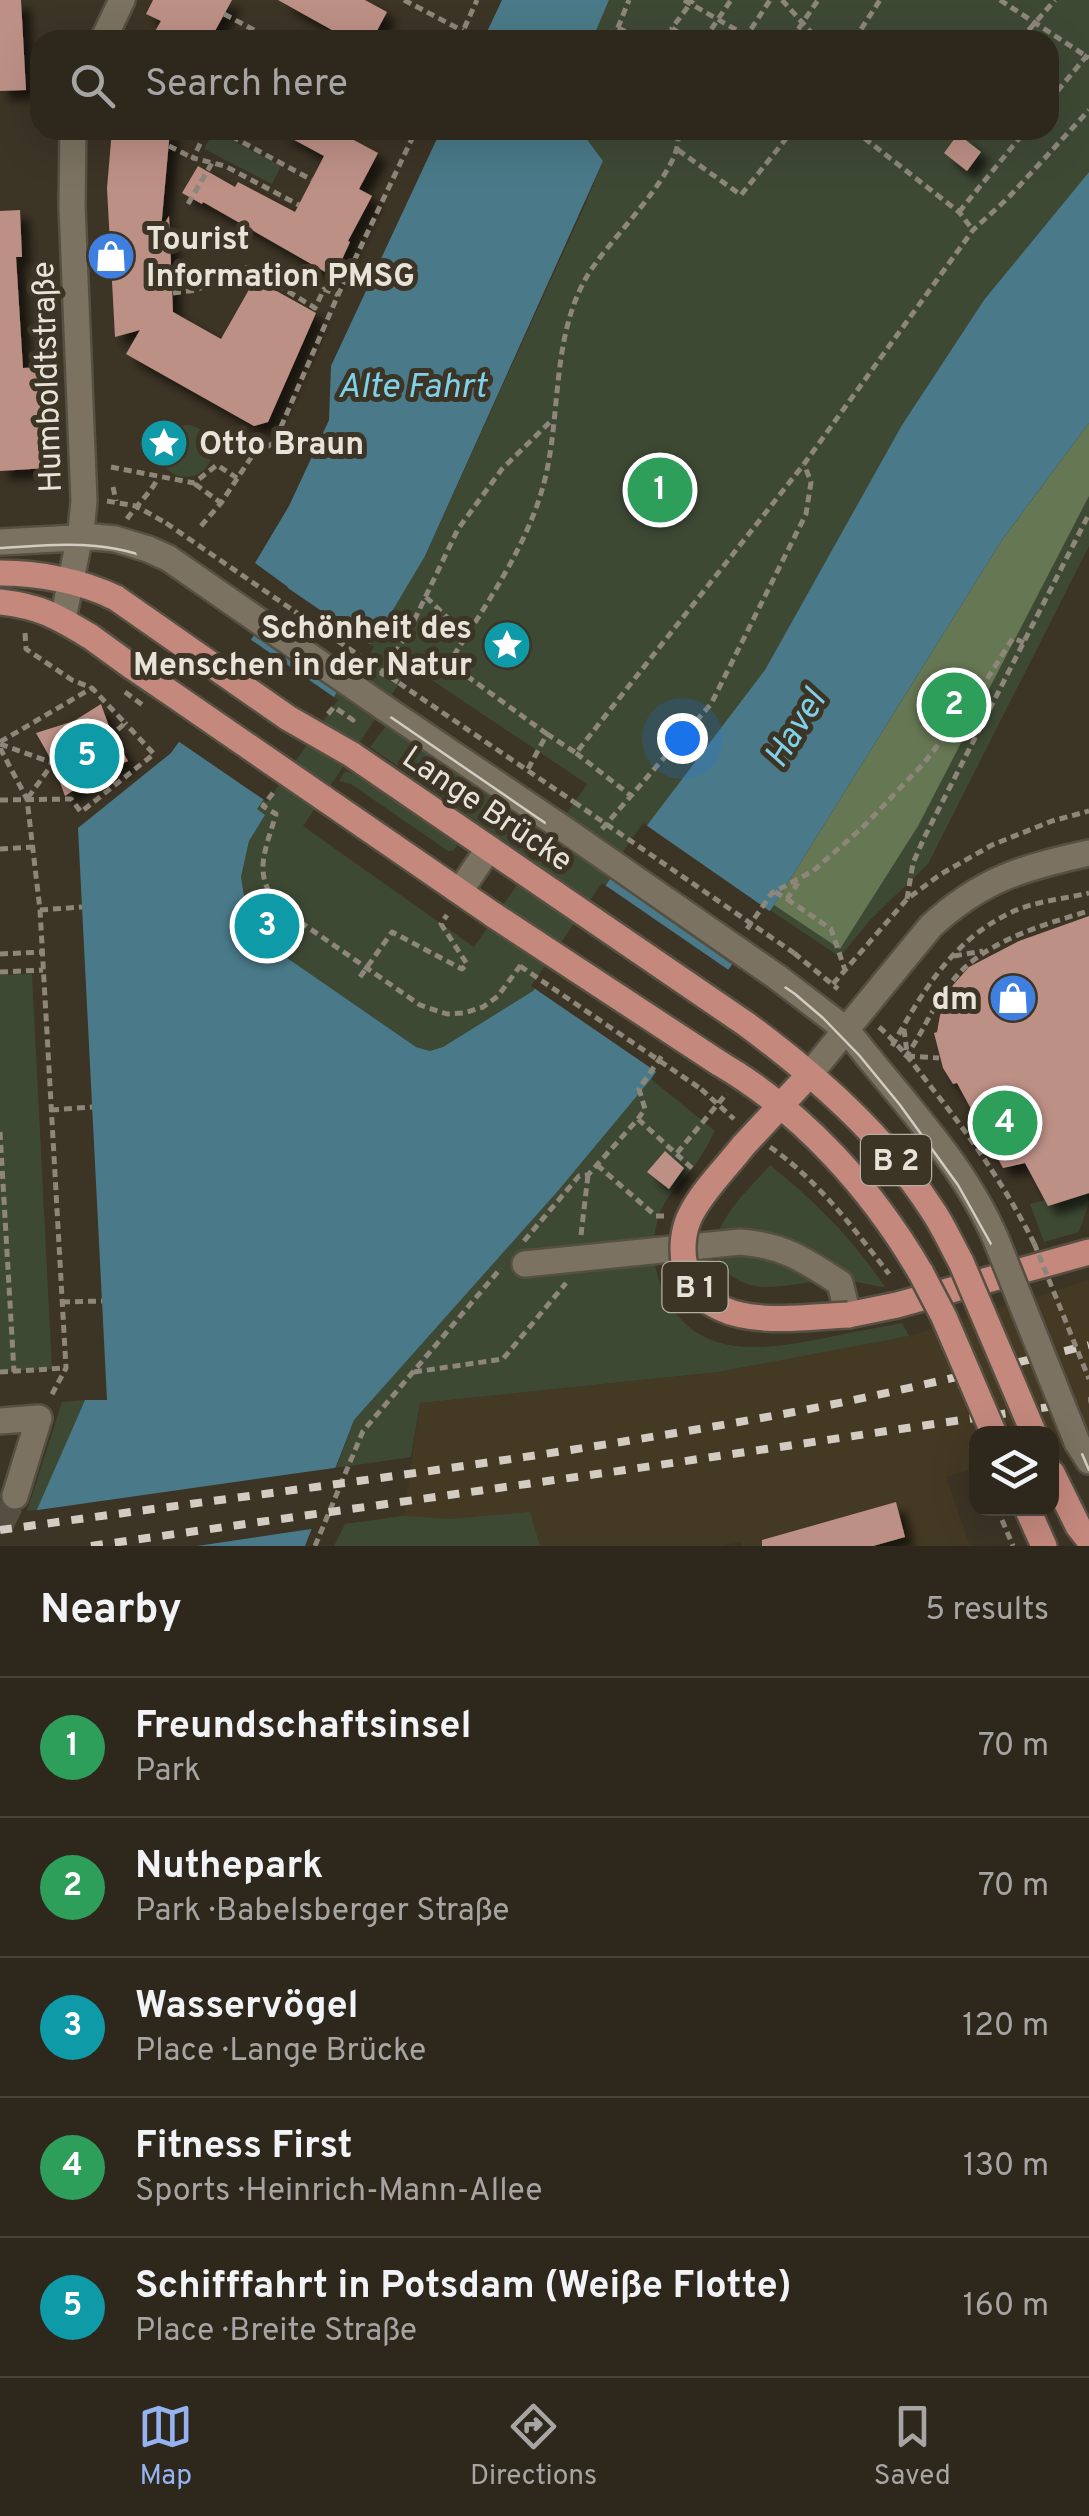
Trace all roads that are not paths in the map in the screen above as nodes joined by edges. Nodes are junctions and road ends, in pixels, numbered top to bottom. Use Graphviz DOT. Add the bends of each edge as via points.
graph roads {
  1 [pos="122,0"];
  2 [pos="107,30"];
  3 [pos="73,140"];
  4 [pos="80,538"];
  5 [pos="0,542"];
  6 [pos="0,573"];
  7 [pos="72,582"];
  8 [pos="0,602"];
  9 [pos="63,619"];
  10 [pos="489,848"];
  11 [pos="1089,853"];
  12 [pos="460,891"];
  13 [pos="822,1011"];
  14 [pos="845,1029"];
  15 [pos="809,1075"];
  16 [pos="780,1108"];
  17 [pos="1089,1252"];
  18 [pos="514,1261"];
  19 [pos="848,1315"];
  20 [pos="0,1421"];
  21 [pos="991,1426"];
  22 [pos="1031,1426"];
  23 [pos="1083,1452"];
  24 [pos="1059,1488"];
  25 [pos="15,1496"];
  26 [pos="1031,1516"];
  27 [pos="1089,1540"];
  28 [pos="1044,1546"];
  1 -- 2 [label="street"];
  3 -- 4 [label="street, Humboldtstraße"];
  4 -- 5 [label="street"];
  4 -- 7 [label="street, Humboldtstraße"];
  4 -- 13 [label="street, bridge" via="115,539 168,558"];
  6 -- 7 [label="main road, Lange Brücke"];
  7 -- 9 [label="street, Humboldtstraße"];
  7 -- 10 [label="main road, Lange Brücke, bridge" via="116,598"];
  8 -- 9 [label="main road"];
  9 -- 12 [label="main road, bridge"];
  10 -- 12 [label="street"];
  10 -- 15 [label="main road, Lange Brücke, bridge" via="746,1024"];
  11 -- 14 [label="street" via="998,878 962,900 931,926"];
  12 -- 16 [label="main road, bridge"];
  13 -- 14 [label="street"];
  13 -- 15 [label="street"];
  14 -- 15 [label="street"];
  14 -- 23 [label="street, bridge" via="982,1210"];
  15 -- 16 [label="main road, B 1"];
  15 -- 22 [label="main road, B 2, bridge" via="890,1152 932,1209"];
  16 -- 19 [label="main road, B 1, bridge" via="690,1216 684,1260 706,1300 735,1314"];
  16 -- 21 [label="main road, B 2, bridge" via="824,1144 886,1220 944,1318"];
  17 -- 19 [label="main road, B 1"];
  18 -- 19 [label="street" via="761,1244 790,1252 840,1283"];
  20 -- 25 [label="street" via="39,1418"];
  24 -- 27 [label="main road"];
  26 -- 28 [label="main road"];
}
